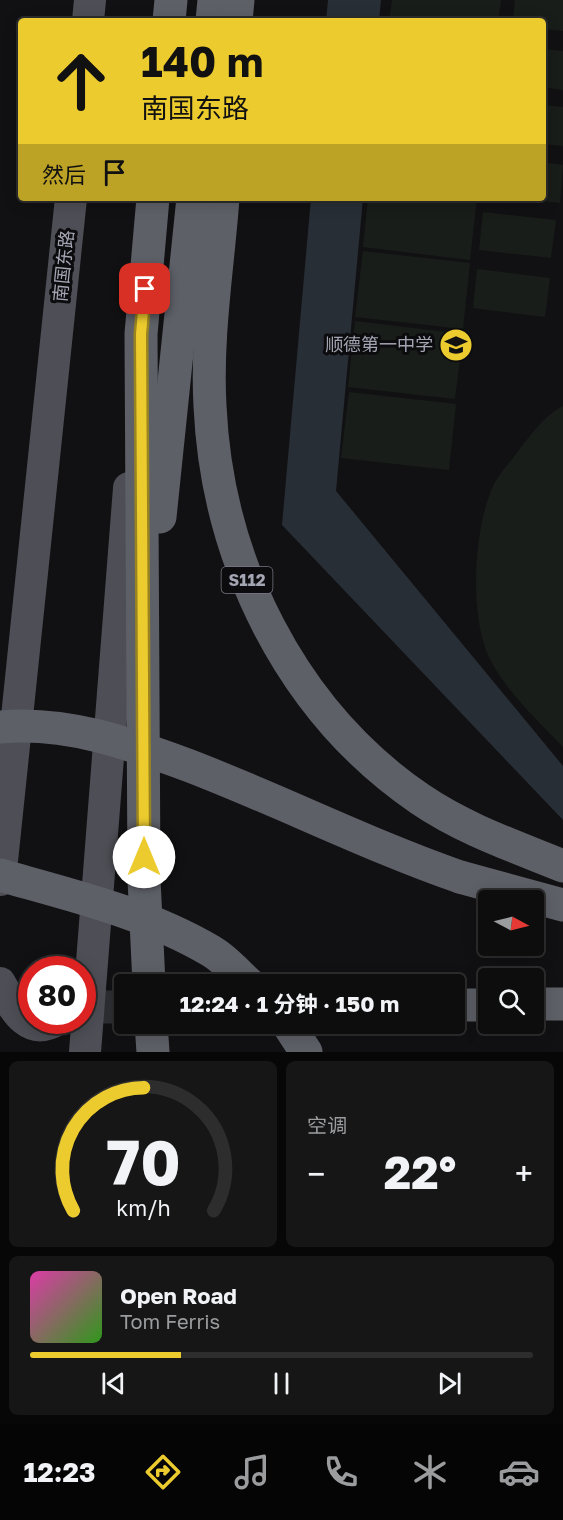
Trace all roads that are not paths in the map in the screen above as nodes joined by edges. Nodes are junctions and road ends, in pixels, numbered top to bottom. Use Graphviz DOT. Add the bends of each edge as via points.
graph roads {
  1 [pos="90,0"];
  2 [pos="171,0"];
  3 [pos="214,0"];
  4 [pos="238,0"];
  5 [pos="88,18"];
  6 [pos="169,18"];
  7 [pos="212,18"];
  8 [pos="236,18"];
  9 [pos="71,201"];
  10 [pos="153,201"];
  11 [pos="194,201"];
  12 [pos="223,201"];
  13 [pos="141,334"];
  14 [pos="143,683"];
  15 [pos="0,727"];
  16 [pos="563,866"];
  17 [pos="0,875"];
  18 [pos="0,880"];
  19 [pos="563,905"];
  20 [pos="89,956"];
  21 [pos="149,974"];
  22 [pos="238,974"];
  23 [pos="0,983"];
  24 [pos="544,1004"];
  25 [pos="563,1004"];
  26 [pos="18,1013"];
  27 [pos="85,1034"];
  28 [pos="152,1034"];
  29 [pos="294,1034"];
  30 [pos="85,1052"];
  31 [pos="153,1052"];
  32 [pos="306,1052"];
  1 -- 5 [label="main road"];
  2 -- 6 [label="highway"];
  3 -- 7 [label="highway"];
  4 -- 8 [label="highway"];
  9 -- 18 [label="main road, 南国东路"];
  10 -- 13 [label="highway"];
  11 -- 14 [label="highway"];
  12 -- 16 [label="highway, S112" via="210,405 220,492 255,600 271,633 303,683 341,731 375,764 420,799 467,827"];
  13 -- 14 [label="highway"];
  13 -- 20 [label="main road"];
  14 -- 21 [label="highway"];
  15 -- 19 [label="highway, bridge" via="66,728 112,738 220,778 402,857 460,878"];
  17 -- 22 [label="highway, bridge" via="79,897 172,930 213,952"];
  23 -- 26 [label="main road"];
  24 -- 25 [label="highway"];
  27 -- 30 [label="main road"];
  28 -- 31 [label="highway"];
  29 -- 32 [label="highway"];
}
